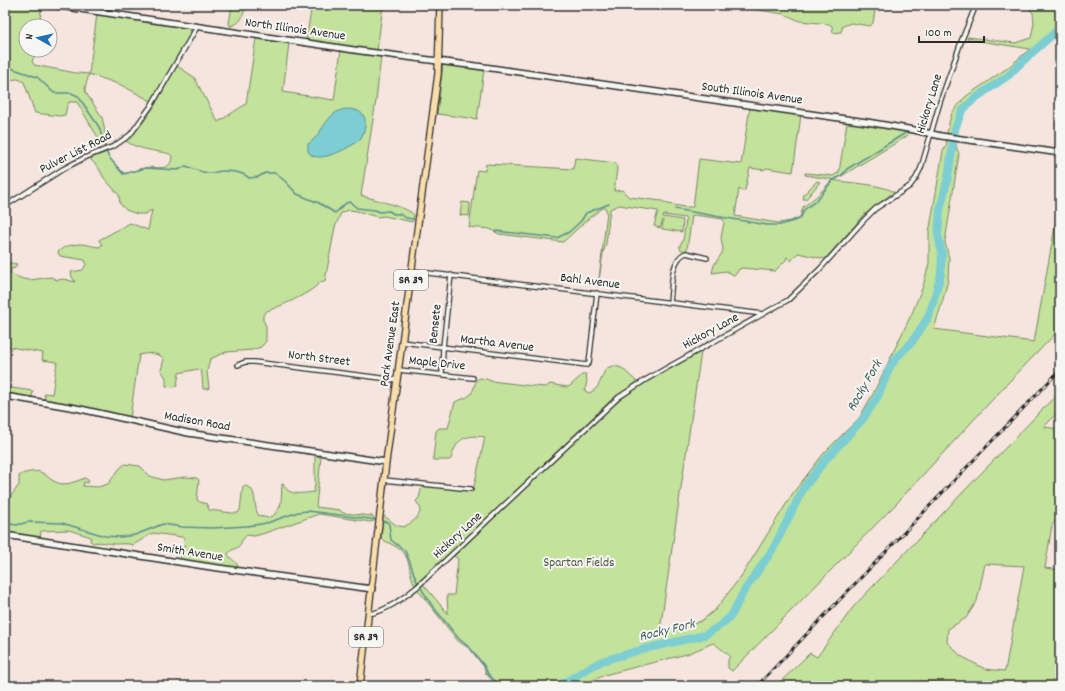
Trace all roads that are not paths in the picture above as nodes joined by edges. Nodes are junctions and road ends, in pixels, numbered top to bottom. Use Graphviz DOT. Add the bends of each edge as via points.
graph roads {
  1 [pos="53,5"];
  2 [pos="93,5"];
  3 [pos="440,5"];
  4 [pos="976,5"];
  5 [pos="92,11"];
  6 [pos="197,27"];
  7 [pos="440,61"];
  8 [pos="931,134"];
  9 [pos="1060,153"];
  10 [pos="5,206"];
  11 [pos="707,258"];
  12 [pos="412,270"];
  13 [pos="451,275"];
  14 [pos="597,293"];
  15 [pos="670,302"];
  16 [pos="764,314"];
  17 [pos="402,342"];
  18 [pos="443,347"];
  19 [pos="238,365"];
  20 [pos="399,370"];
  21 [pos="442,374"];
  22 [pos="473,378"];
  23 [pos="398,380"];
  24 [pos="5,396"];
  25 [pos="386,462"];
  26 [pos="384,480"];
  27 [pos="471,489"];
  28 [pos="5,535"];
  29 [pos="372,589"];
  30 [pos="369,614"];
  31 [pos="360,686"];
  1 -- 5 [label="street, North Illinois Avenue"];
  2 -- 5 [label="street"];
  3 -- 7 [label="main road, Park Avenue East / SR 39"];
  4 -- 8 [label="street, Hickory Lane"];
  5 -- 6 [label="street, North Illinois Avenue"];
  6 -- 7 [label="street, North Illinois Avenue"];
  6 -- 10 [label="street, Pulver List Road" via="160,92 137,127 126,138 58,172"];
  7 -- 8 [label="street, South Illinois Avenue" via="867,122"];
  7 -- 12 [label="main road, Park Avenue East / SR 39"];
  8 -- 9 [label="street, South Illinois Avenue"];
  8 -- 16 [label="street, Hickory Lane" via="921,168 910,186 875,209 796,294"];
  11 -- 15 [label="street" via="689,253 678,259 674,267"];
  12 -- 13 [label="street, Bahl Avenue"];
  12 -- 17 [label="main road, Park Avenue East / SR 39"];
  13 -- 14 [label="street, Bahl Avenue"];
  13 -- 18 [label="street, Bensete"];
  14 -- 15 [label="street, Bahl Avenue"];
  14 -- 18 [label="street, Martha Avenue" via="587,365"];
  15 -- 16 [label="street, Bahl Avenue"];
  16 -- 30 [label="street, Hickory Lane" via="619,397 417,587 390,606"];
  17 -- 18 [label="street, Martha Avenue"];
  17 -- 20 [label="main road, Park Avenue East / SR 39"];
  18 -- 21 [label="street, Bensete"];
  19 -- 23 [label="street, North Street" via="254,362"];
  20 -- 21 [label="street, Maple Drive"];
  20 -- 23 [label="main road, Park Avenue East / SR 39"];
  21 -- 22 [label="street, Maple Drive"];
  23 -- 25 [label="main road, Park Avenue East / SR 39"];
  24 -- 25 [label="street, Madison Road" via="76,408 188,433"];
  25 -- 26 [label="main road, Park Avenue East / SR 39"];
  26 -- 27 [label="street"];
  26 -- 29 [label="main road, Park Avenue East / SR 39"];
  28 -- 29 [label="street, Smith Avenue"];
  29 -- 30 [label="main road, Park Avenue East / SR 39"];
  30 -- 31 [label="main road, Park Avenue East / SR 39"];
}
